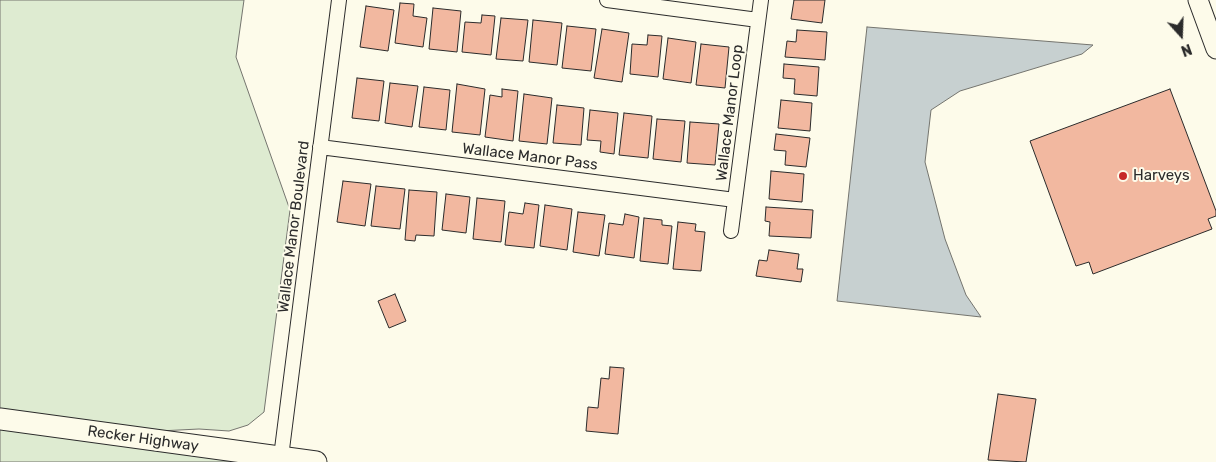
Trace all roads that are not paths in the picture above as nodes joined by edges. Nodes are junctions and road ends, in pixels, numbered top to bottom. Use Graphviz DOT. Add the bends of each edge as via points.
graph roads {
  1 [pos="339,0"];
  2 [pos="607,0"];
  3 [pos="761,0"];
  4 [pos="1198,0"];
  5 [pos="758,20"];
  6 [pos="1216,49"];
  7 [pos="320,147"];
  8 [pos="735,200"];
  9 [pos="731,231"];
  10 [pos="0,419"];
  11 [pos="281,457"];
  12 [pos="316,462"];
  1 -- 7 [label="street, Wallace Manor Boulevard"];
  2 -- 5 [label="street"];
  3 -- 5 [label="street, Wallace Manor Loop"];
  4 -- 6 [label="street"];
  5 -- 8 [label="street, Wallace Manor Loop"];
  7 -- 8 [label="street, Wallace Manor Pass"];
  7 -- 11 [label="street, Wallace Manor Boulevard"];
  8 -- 9 [label="street, Wallace Manor Loop"];
  10 -- 11 [label="main road, Recker Highway"];
  11 -- 12 [label="main road, Recker Highway"];
}
